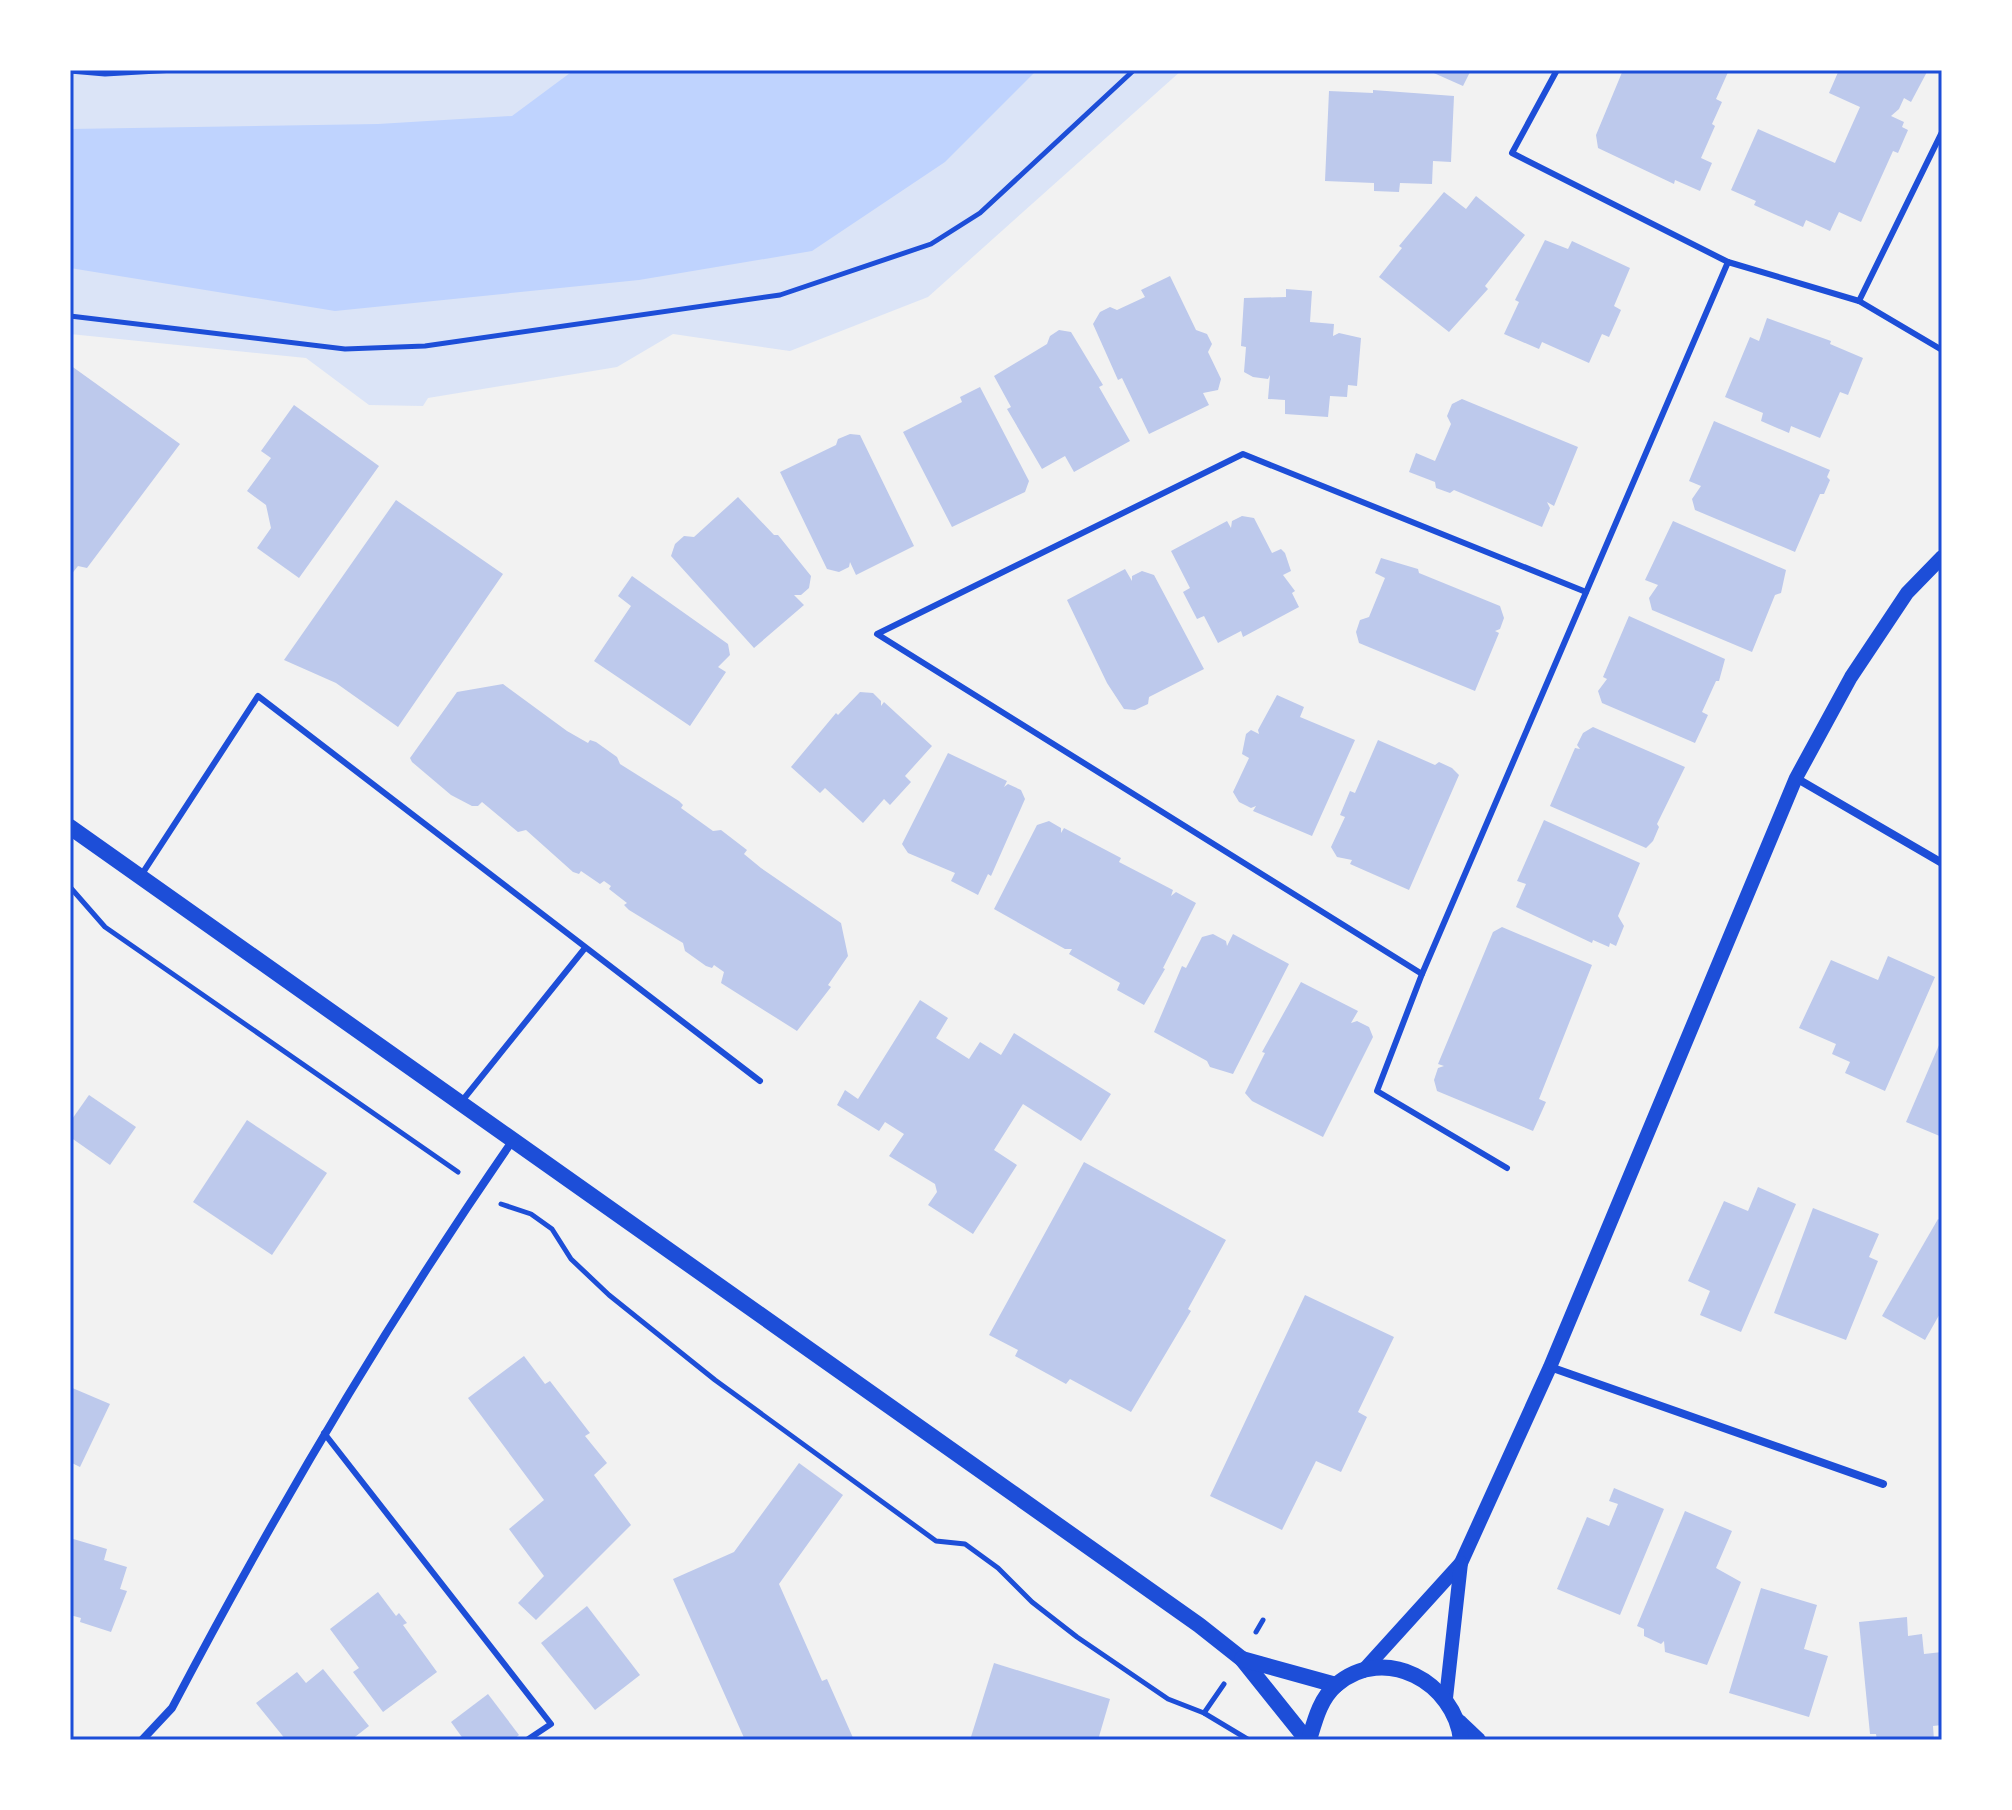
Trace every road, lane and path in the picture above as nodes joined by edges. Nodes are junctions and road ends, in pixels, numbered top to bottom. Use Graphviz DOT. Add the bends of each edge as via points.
graph roads {
  1 [pos="175,70"];
  2 [pos="1134,70"];
  3 [pos="1557,70"];
  4 [pos="70,71"];
  5 [pos="1942,132"];
  6 [pos="1728,262"];
  7 [pos="1859,301"];
  8 [pos="70,316"];
  9 [pos="1942,350"];
  10 [pos="1942,557"];
  11 [pos="1586,592"];
  12 [pos="1796,778"];
  13 [pos="70,827"];
  14 [pos="1942,863"];
  15 [pos="140,877"];
  16 [pos="70,887"];
  17 [pos="585,948"];
  18 [pos="1422,974"];
  19 [pos="760,1081"];
  20 [pos="460,1104"];
  21 [pos="513,1140"];
  22 [pos="1507,1168"];
  23 [pos="479,1188"];
  24 [pos="1550,1367"];
  25 [pos="324,1433"];
  26 [pos="1883,1484"];
  27 [pos="1461,1563"];
  28 [pos="1242,1659"];
  29 [pos="1363,1671"];
  30 [pos="1336,1685"];
  31 [pos="1446,1698"];
  32 [pos="1459,1722"];
  33 [pos="142,1740"];
  34 [pos="527,1740"];
  35 [pos="1249,1740"];
  36 [pos="1308,1740"];
  37 [pos="1461,1740"];
  38 [pos="1478,1740"];
  1 -- 4 [label="path"];
  2 -- 8 [label="path" via="980,213 943,237 780,295 425,346 345,349"];
  3 -- 6 [label="lane" via="1512,153"];
  5 -- 7 [label="lane"];
  6 -- 7 [label="lane"];
  6 -- 11 [label="lane"];
  7 -- 9 [label="lane"];
  10 -- 12 [label="street" via="1907,593 1851,677"];
  11 -- 18 [label="lane"];
  11 -- 18 [label="lane" via="1243,454 877,634"];
  12 -- 14 [label="street"];
  12 -- 24 [label="street"];
  13 -- 15 [label="main road"];
  15 -- 17 [label="lane" via="258,696"];
  15 -- 20 [label="main road"];
  16 -- 23 [label="path" via="105,927"];
  17 -- 19 [label="lane"];
  17 -- 20 [label="lane"];
  18 -- 22 [label="lane" via="1377,1091"];
  20 -- 21 [label="main road"];
  21 -- 23 [label="street"];
  21 -- 28 [label="main road"];
  23 -- 25 [label="street"];
  23 -- 35 [label="path" via="552,1229 571,1259 609,1295 715,1380 936,1541 965,1544 1090,1646 1168,1699"];
  24 -- 26 [label="street"];
  24 -- 27 [label="street"];
  25 -- 33 [label="street" via="172,1708"];
  25 -- 34 [label="lane" via="551,1724"];
  27 -- 29 [label="street"];
  27 -- 31 [label="street"];
  28 -- 30 [label="main road"];
  28 -- 36 [label="main road"];
  29 -- 30 [label="main road"];
  29 -- 31 [label="main road" via="1394,1668 1423,1678"];
  30 -- 36 [label="main road" via="1317,1710"];
  31 -- 32 [label="main road"];
  32 -- 37 [label="main road"];
  32 -- 38 [label="main road"];
}
